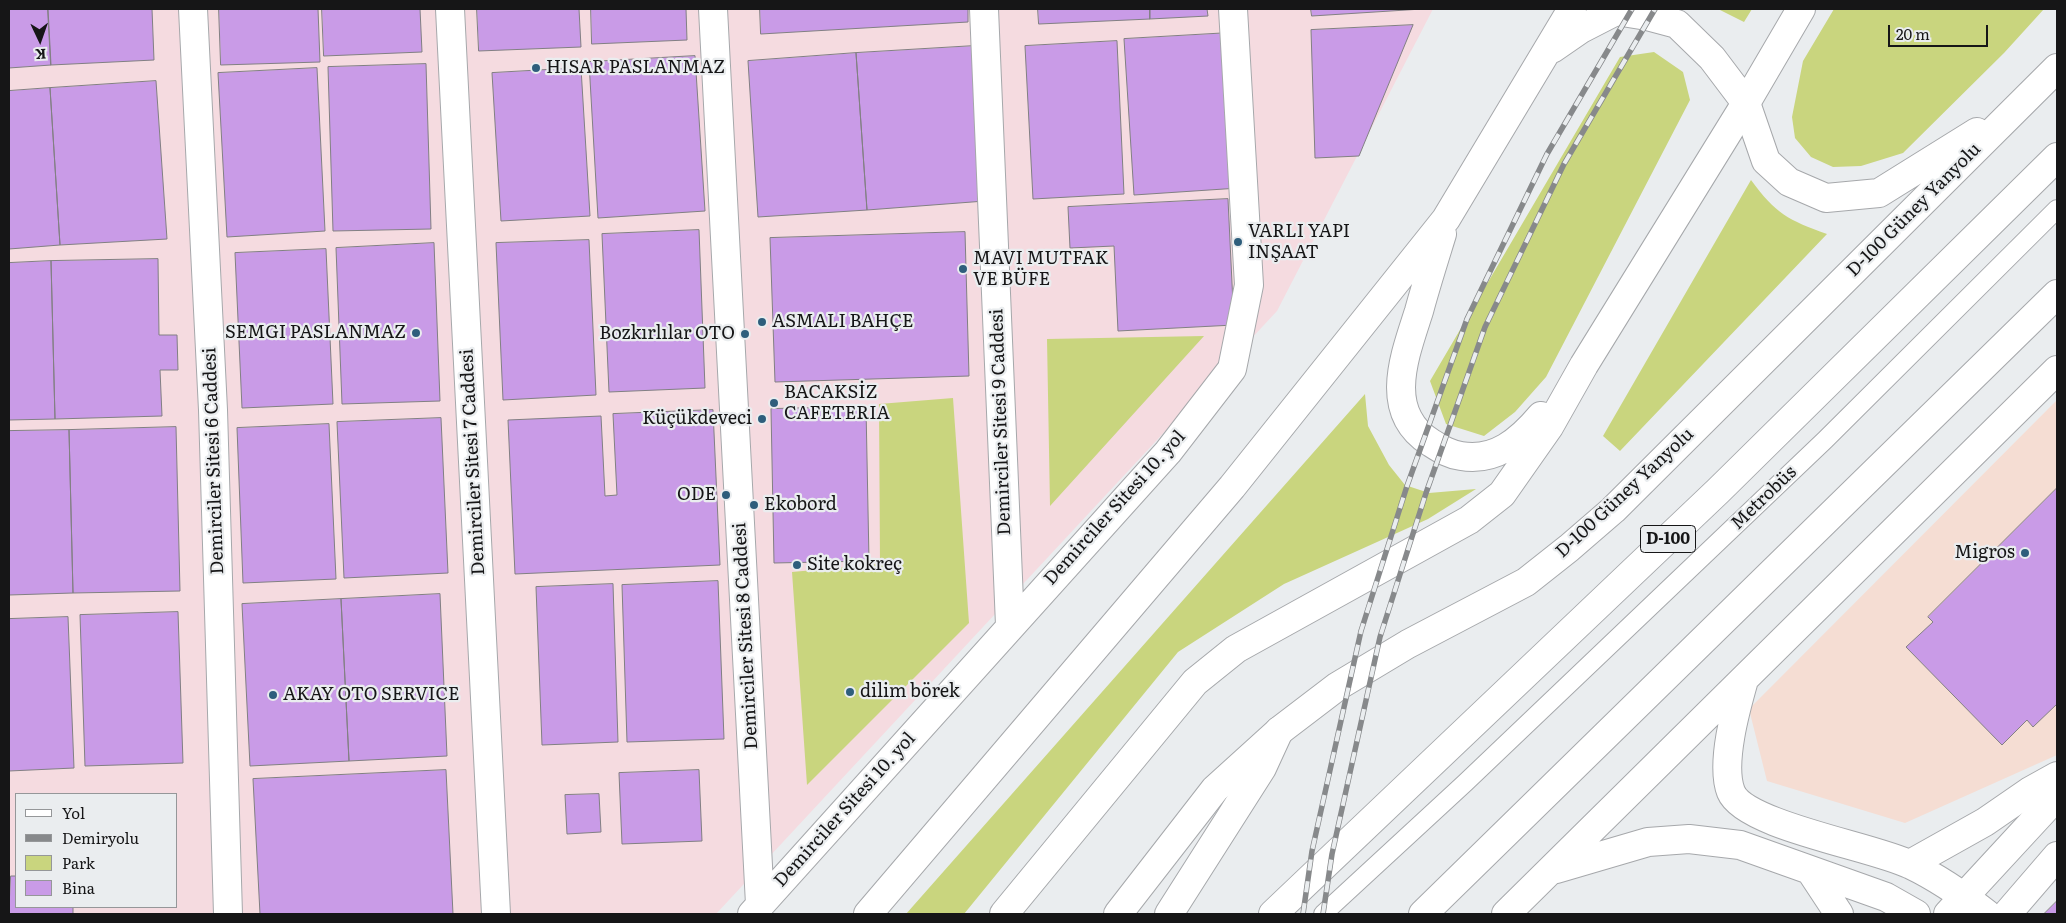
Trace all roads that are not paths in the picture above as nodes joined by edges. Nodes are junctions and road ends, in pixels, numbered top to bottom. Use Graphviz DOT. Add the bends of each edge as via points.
graph roads {
  1 [pos="193,9"];
  2 [pos="450,9"];
  3 [pos="713,9"];
  4 [pos="984,9"];
  5 [pos="1233,9"];
  6 [pos="1572,9"];
  7 [pos="1801,9"];
  8 [pos="1545,54"];
  9 [pos="2057,68"];
  10 [pos="1746,103"];
  11 [pos="2022,103"];
  12 [pos="2057,156"];
  13 [pos="2057,209"];
  14 [pos="1446,220"];
  15 [pos="2057,294"];
  16 [pos="1584,365"];
  17 [pos="2057,370"];
  18 [pos="1010,625"];
  19 [pos="1744,680"];
  20 [pos="1280,730"];
  21 [pos="2057,776"];
  22 [pos="1465,783"];
  23 [pos="2057,796"];
  24 [pos="2057,856"];
  25 [pos="1910,864"];
  26 [pos="1552,870"];
  27 [pos="1810,870"];
  28 [pos="1956,905"];
  29 [pos="756,909"];
  30 [pos="228,914"];
  31 [pos="496,914"];
  32 [pos="868,914"];
  33 [pos="1004,914"];
  34 [pos="1118,914"];
  35 [pos="1170,914"];
  36 [pos="1273,914"];
  37 [pos="1323,914"];
  38 [pos="1339,914"];
  39 [pos="1423,914"];
  40 [pos="1506,914"];
  41 [pos="1838,914"];
  42 [pos="1916,914"];
  43 [pos="1987,914"];
  44 [pos="2007,914"];
  1 -- 30 [label="main road, Demirciler Sitesi 6 Caddesi" via="213,410"];
  2 -- 31 [label="main road, Demirciler Sitesi 7 Caddesi"];
  3 -- 29 [label="main road, Demirciler Sitesi 8 Caddesi"];
  4 -- 18 [label="main road, Demirciler Sitesi 9 Caddesi"];
  5 -- 18 [label="main road, Demirciler Sitesi 10. yol" via="1248,285 1232,369 1168,452"];
  6 -- 8 [label="main road"];
  7 -- 10 [label="main road"];
  8 -- 10 [label="main road" via="1581,29 1616,11 1647,16 1677,24 1712,58"];
  8 -- 14 [label="main road"];
  9 -- 11 [label="main road, D-100 Güney Yanyolu"];
  10 -- 11 [label="main road" via="1766,161 1789,182 1826,198 1879,194"];
  10 -- 16 [label="main road"];
  11 -- 20 [label="main road, D-100 Güney Yanyolu" via="1613,510 1569,548 1526,582 1408,644 1338,686"];
  12 -- 36 [label="main road, D-100" via="1718,491"];
  13 -- 22 [label="lane, Metrobüs" via="1825,440"];
  14 -- 16 [label="main road" via="1406,351 1400,384 1405,415 1417,434 1446,453 1472,458 1498,454 1526,435"];
  14 -- 32 [label="main road" via="1232,487"];
  15 -- 39 [label="main road"];
  16 -- 33 [label="main road" via="1549,427 1502,494 1469,520 1236,649 1195,682"];
  17 -- 19 [label="main road"];
  18 -- 29 [label="main road, Demirciler Sitesi 10. yol"];
  19 -- 25 [label="main road" via="1730,733 1728,770 1731,792 1745,808 1782,824"];
  19 -- 26 [label="main road"];
  20 -- 34 [label="main road, D-100 Güney Yanyolu" via="1215,789"];
  20 -- 35 [label="main road" via="1262,768"];
  21 -- 25 [label="main road"];
  22 -- 37 [label="lane"];
  22 -- 38 [label="lane"];
  23 -- 28 [label="main road"];
  24 -- 44 [label="main road"];
  25 -- 28 [label="main road"];
  26 -- 27 [label="main road" via="1648,842 1689,839 1740,845"];
  26 -- 40 [label="main road"];
  27 -- 41 [label="main road"];
  27 -- 42 [label="main road" via="1886,898"];
  28 -- 43 [label="main road"];
}
